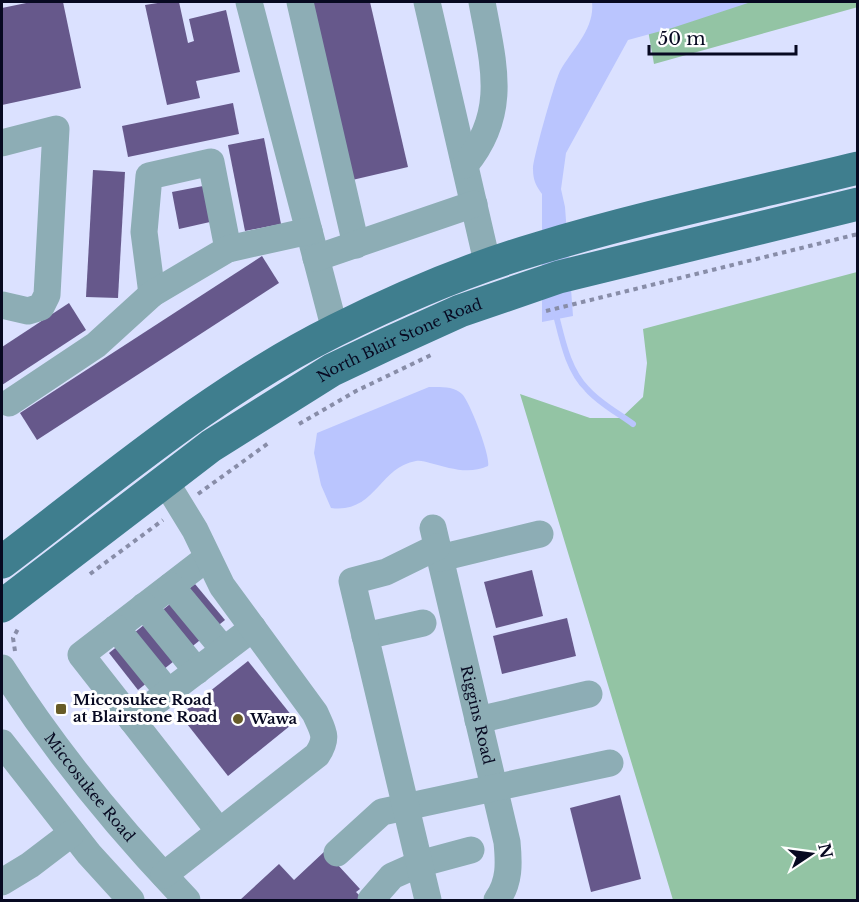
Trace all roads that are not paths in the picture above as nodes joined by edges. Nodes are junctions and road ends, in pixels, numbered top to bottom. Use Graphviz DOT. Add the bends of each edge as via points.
graph roads {
  1 [pos="249,2"];
  2 [pos="300,2"];
  3 [pos="426,2"];
  4 [pos="482,2"];
  5 [pos="2,143"];
  6 [pos="465,165"];
  7 [pos="858,168"];
  8 [pos="474,204"];
  9 [pos="858,204"];
  10 [pos="309,231"];
  11 [pos="356,245"];
  12 [pos="228,249"];
  13 [pos="316,258"];
  14 [pos="488,266"];
  15 [pos="152,294"];
  16 [pos="496,299"];
  17 [pos="2,305"];
  18 [pos="335,330"];
  19 [pos="9,404"];
  20 [pos="177,490"];
  21 [pos="540,534"];
  22 [pos="437,544"];
  23 [pos="207,558"];
  24 [pos="2,562"];
  25 [pos="171,586"];
  26 [pos="144,606"];
  27 [pos="14,614"];
  28 [pos="423,622"];
  29 [pos="116,628"];
  30 [pos="253,628"];
  31 [pos="365,636"];
  32 [pos="224,650"];
  33 [pos="9,661"];
  34 [pos="196,671"];
  35 [pos="168,692"];
  36 [pos="588,694"];
  37 [pos="132,720"];
  38 [pos="478,720"];
  39 [pos="2,743"];
  40 [pos="609,763"];
  41 [pos="494,787"];
  42 [pos="405,807"];
  43 [pos="219,831"];
  44 [pos="72,833"];
  45 [pos="471,850"];
  46 [pos="338,853"];
  47 [pos="419,864"];
  48 [pos="164,875"];
  49 [pos="2,882"];
  50 [pos="131,900"];
  51 [pos="187,900"];
  52 [pos="371,900"];
  53 [pos="428,900"];
  54 [pos="497,900"];
  1 -- 10 [label="street"];
  2 -- 11 [label="street"];
  3 -- 6 [label="street"];
  4 -- 6 [label="street" via="494,64 494,105 486,134"];
  5 -- 17 [label="street" via="56,129 47,295 41,308"];
  6 -- 8 [label="street"];
  7 -- 14 [label="main road" via="536,249"];
  8 -- 11 [label="street"];
  8 -- 14 [label="street"];
  9 -- 16 [label="main road, North Blair Stone Road" via="560,277"];
  10 -- 12 [label="street"];
  10 -- 13 [label="street"];
  11 -- 13 [label="street"];
  12 -- 15 [label="street"];
  12 -- 15 [label="street" via="211,162 149,176 144,232"];
  13 -- 18 [label="street"];
  14 -- 16 [label="main road"];
  14 -- 18 [label="main road"];
  15 -- 19 [label="street" via="96,345"];
  16 -- 20 [label="main road, North Blair Stone Road" via="460,311 332,370 220,440"];
  18 -- 24 [label="main road" via="269,367 190,420"];
  20 -- 23 [label="street"];
  20 -- 27 [label="main road, North Blair Stone Road"];
  21 -- 22 [label="street"];
  22 -- 31 [label="street" via="386,572 352,581"];
  22 -- 38 [label="street, Riggins Road"];
  23 -- 25 [label="street"];
  23 -- 30 [label="street"];
  25 -- 26 [label="street"];
  25 -- 32 [label="street"];
  26 -- 29 [label="street"];
  26 -- 34 [label="street"];
  28 -- 31 [label="street"];
  29 -- 35 [label="street"];
  29 -- 37 [label="street" via="81,655"];
  30 -- 32 [label="street"];
  30 -- 43 [label="street" via="315,713 325,734 324,745 317,755"];
  31 -- 42 [label="street"];
  32 -- 34 [label="street"];
  33 -- 48 [label="street, Miccosukee Road" via="21,698 109,812"];
  34 -- 35 [label="street"];
  35 -- 37 [label="street"];
  36 -- 38 [label="street"];
  37 -- 43 [label="street"];
  38 -- 41 [label="street, Riggins Road"];
  39 -- 44 [label="street"];
  40 -- 41 [label="street"];
  41 -- 42 [label="street"];
  41 -- 54 [label="street, Riggins Road" via="509,859 508,876"];
  42 -- 46 [label="street" via="382,812"];
  42 -- 47 [label="street"];
  43 -- 48 [label="street"];
  44 -- 49 [label="street"];
  44 -- 50 [label="street"];
  45 -- 47 [label="street"];
  47 -- 52 [label="street" via="392,876"];
  47 -- 53 [label="street"];
  48 -- 51 [label="street, Miccosukee Road"];
}
